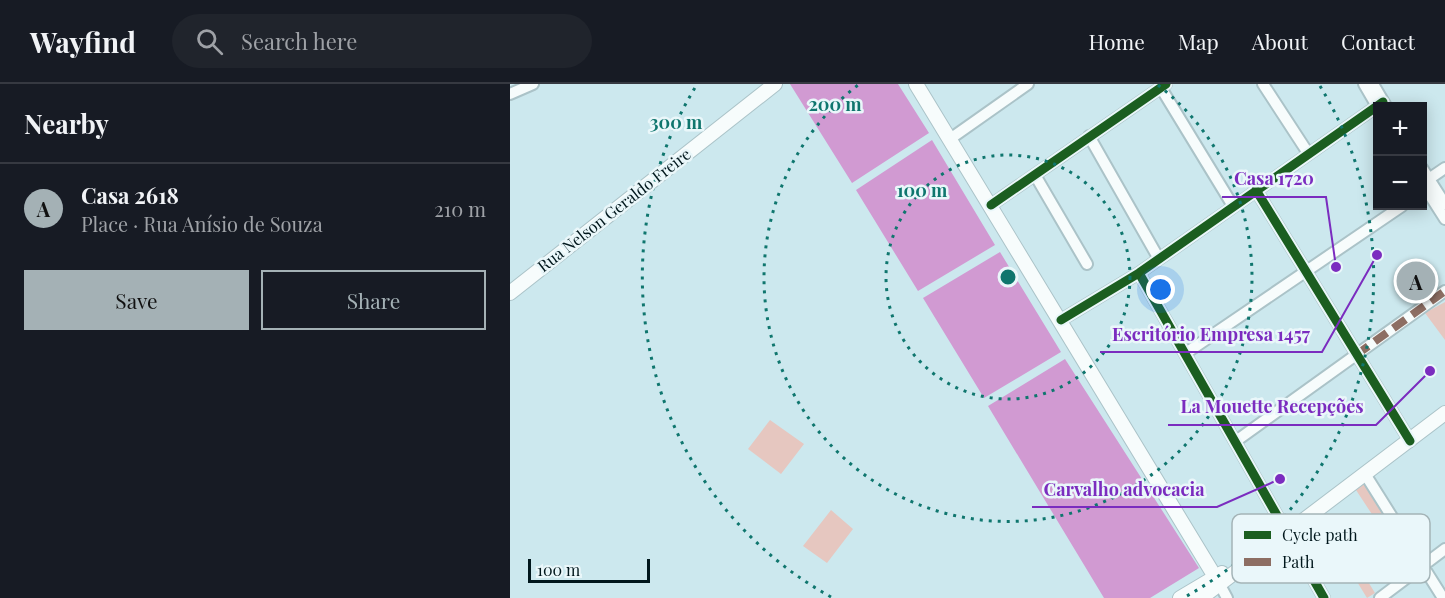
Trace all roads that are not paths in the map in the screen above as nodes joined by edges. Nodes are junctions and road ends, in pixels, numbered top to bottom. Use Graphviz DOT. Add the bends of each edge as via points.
graph roads {
  1 [pos="533,84"];
  2 [pos="776,84"];
  3 [pos="916,84"];
  4 [pos="1028,84"];
  5 [pos="1263,84"];
  6 [pos="1364,84"];
  7 [pos="1373,84"];
  8 [pos="1163,86"];
  9 [pos="510,94"];
  10 [pos="1378,102"];
  11 [pos="1380,102"];
  12 [pos="1373,111"];
  13 [pos="1089,136"];
  14 [pos="950,139"];
  15 [pos="1308,153"];
  16 [pos="1445,168"];
  17 [pos="1035,175"];
  18 [pos="1427,184"];
  19 [pos="1427,186"];
  20 [pos="1427,187"];
  21 [pos="1256,190"];
  22 [pos="1445,204"];
  23 [pos="992,205"];
  24 [pos="1233,206"];
  25 [pos="1396,210"];
  26 [pos="1445,219"];
  27 [pos="1159,260"];
  28 [pos="1087,264"];
  29 [pos="1306,270"];
  30 [pos="1139,273"];
  31 [pos="1445,291"];
  32 [pos="510,293"];
  33 [pos="1061,320"];
  34 [pos="1186,353"];
  35 [pos="1356,355"];
  36 [pos="1445,413"];
  37 [pos="1236,441"];
  38 [pos="1410,441"];
  39 [pos="1365,474"];
  40 [pos="1275,514"];
  41 [pos="1312,514"];
  42 [pos="1391,514"];
  43 [pos="1445,549"];
  44 [pos="1430,561"];
  45 [pos="1232,575"];
  46 [pos="1430,576"];
  47 [pos="1315,583"];
  48 [pos="1401,583"];
  49 [pos="1220,587"];
  50 [pos="1180,598"];
  51 [pos="1201,598"];
  52 [pos="1324,598"];
  53 [pos="1380,598"];
  54 [pos="1443,598"];
  1 -- 9 [label="street"];
  2 -- 32 [label="main road, Rua Nelson Geraldo Freire"];
  3 -- 14 [label="main road"];
  4 -- 14 [label="street"];
  5 -- 15 [label="street"];
  6 -- 10 [label="street"];
  7 -- 11 [label="street"];
  8 -- 13 [label="street"];
  8 -- 24 [label="street" via="1176,121"];
  12 -- 15 [label="street"];
  13 -- 17 [label="street"];
  13 -- 27 [label="street"];
  14 -- 23 [label="main road"];
  15 -- 21 [label="street"];
  16 -- 18 [label="street"];
  17 -- 23 [label="street"];
  17 -- 28 [label="street"];
  19 -- 22 [label="street"];
  20 -- 26 [label="street"];
  21 -- 24 [label="street"];
  21 -- 29 [label="street"];
  23 -- 33 [label="main road"];
  24 -- 27 [label="street"];
  25 -- 29 [label="street"];
  27 -- 30 [label="street"];
  29 -- 34 [label="street"];
  29 -- 35 [label="street"];
  30 -- 33 [label="street"];
  30 -- 34 [label="street"];
  31 -- 35 [label="street"];
  33 -- 49 [label="main road"];
  34 -- 37 [label="street"];
  35 -- 37 [label="street"];
  35 -- 38 [label="street"];
  36 -- 38 [label="main road"];
  37 -- 40 [label="street"];
  38 -- 39 [label="main road"];
  39 -- 41 [label="main road"];
  39 -- 42 [label="street"];
  43 -- 44 [label="street"];
  45 -- 49 [label="main road"];
  46 -- 54 [label="street"];
  47 -- 52 [label="street"];
  48 -- 53 [label="street"];
  49 -- 50 [label="main road"];
  49 -- 51 [label="main road"];
}
